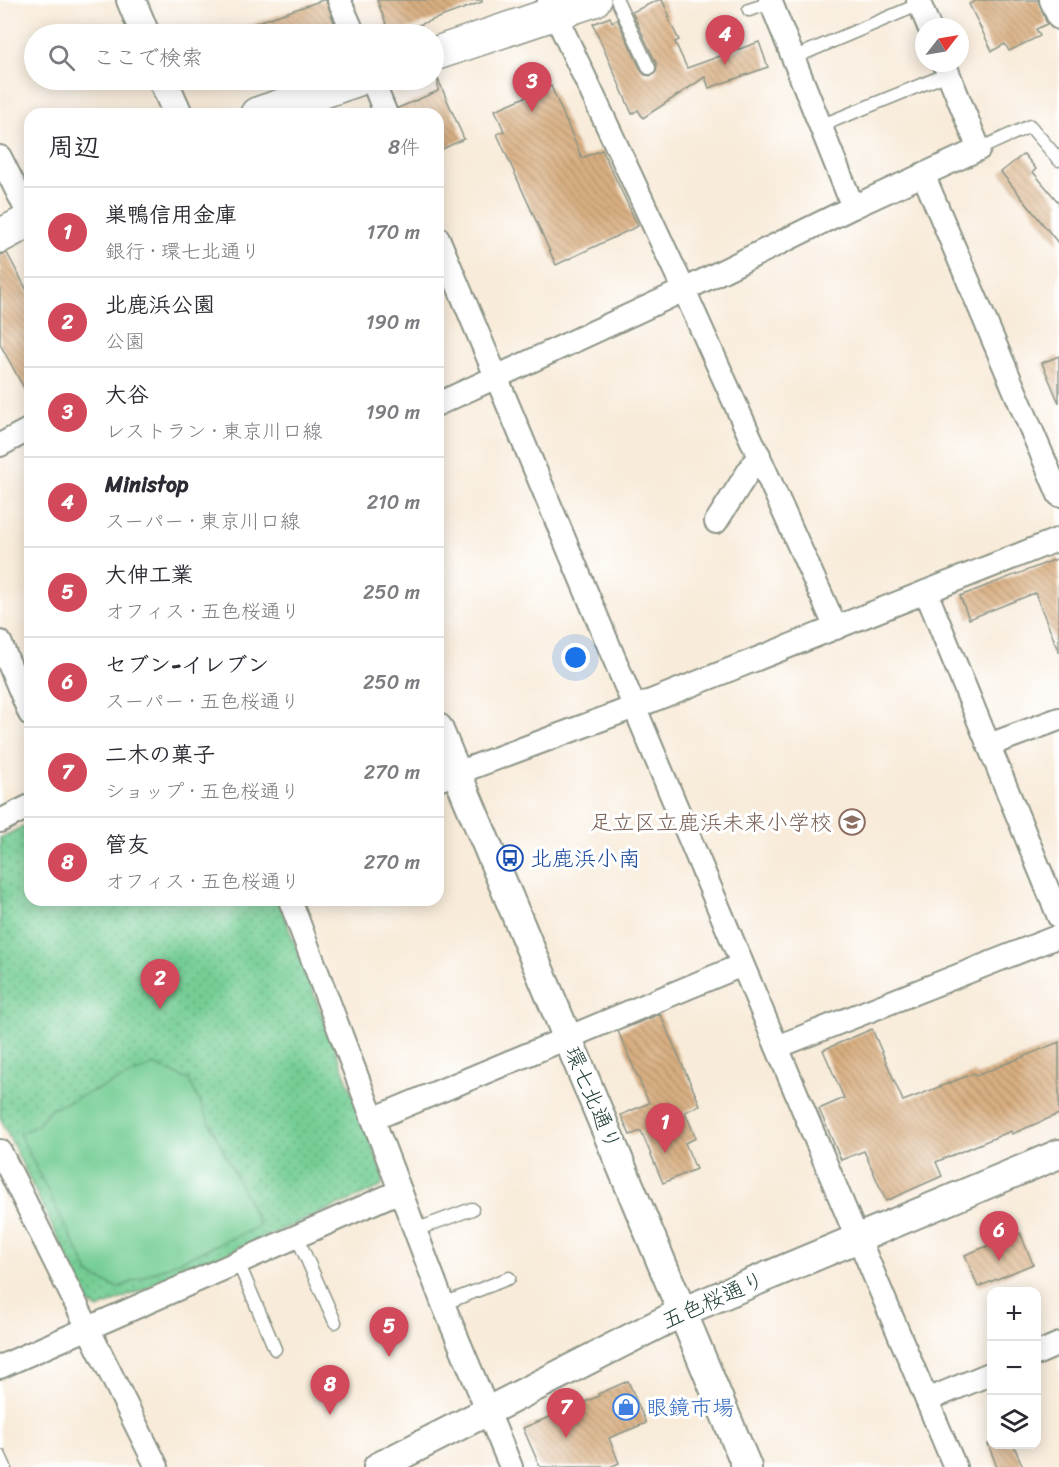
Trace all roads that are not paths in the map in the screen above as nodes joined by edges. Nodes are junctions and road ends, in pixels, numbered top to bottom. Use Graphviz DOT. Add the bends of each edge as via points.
graph roads {
  1 [pos="131,0"];
  2 [pos="339,0"];
  3 [pos="594,0"];
  4 [pos="617,0"];
  5 [pos="1051,0"];
  6 [pos="919,2"];
  7 [pos="763,4"];
  8 [pos="551,7"];
  9 [pos="925,18"];
  10 [pos="1059,18"];
  11 [pos="141,24"];
  12 [pos="350,24"];
  13 [pos="444,50"];
  14 [pos="793,58"];
  15 [pos="649,68"];
  16 [pos="937,72"];
  17 [pos="948,72"];
  18 [pos="168,90"];
  19 [pos="327,90"];
  20 [pos="376,90"];
  21 [pos="176,108"];
  22 [pos="274,108"];
  23 [pos="384,108"];
  24 [pos="820,126"];
  25 [pos="979,149"];
  26 [pos="0,157"];
  27 [pos="1059,160"];
  28 [pos="923,174"];
  29 [pos="24,207"];
  30 [pos="853,207"];
  31 [pos="24,222"];
  32 [pos="0,236"];
  33 [pos="444,253"];
  34 [pos="684,290"];
  35 [pos="495,376"];
  36 [pos="444,401"];
  37 [pos="24,432"];
  38 [pos="0,445"];
  39 [pos="759,455"];
  40 [pos="1059,495"];
  41 [pos="716,522"];
  42 [pos="1059,539"];
  43 [pos="926,592"];
  44 [pos="836,628"];
  45 [pos="0,642"];
  46 [pos="24,700"];
  47 [pos="635,707"];
  48 [pos="1059,719"];
  49 [pos="989,745"];
  50 [pos="444,757"];
  51 [pos="448,776"];
  52 [pos="24,809"];
  53 [pos="0,820"];
  54 [pos="292,906"];
  55 [pos="1059,917"];
  56 [pos="1059,936"];
  57 [pos="742,965"];
  58 [pos="568,1038"];
  59 [pos="777,1047"];
  60 [pos="373,1119"];
  61 [pos="0,1151"];
  62 [pos="1059,1154"];
  63 [pos="400,1191"];
  64 [pos="472,1209"];
  65 [pos="415,1230"];
  66 [pos="297,1237"];
  67 [pos="857,1238"];
  68 [pos="238,1262"];
  69 [pos="509,1278"];
  70 [pos="443,1304"];
  71 [pos="682,1312"];
  72 [pos="335,1322"];
  73 [pos="87,1329"];
  74 [pos="1059,1344"];
  75 [pos="275,1349"];
  76 [pos="1041,1352"];
  77 [pos="0,1367"];
  78 [pos="987,1375"];
  79 [pos="927,1400"];
  80 [pos="488,1411"];
  81 [pos="0,1456"];
  82 [pos="5,1467"];
  83 [pos="157,1467"];
  84 [pos="378,1467"];
  85 [pos="512,1467"];
  86 [pos="747,1467"];
  87 [pos="955,1467"];
  1 -- 11 [label="street"];
  2 -- 12 [label="street"];
  3 -- 8 [label="main road"];
  4 -- 15 [label="lane"];
  5 -- 10 [label="street"];
  6 -- 9 [label="street"];
  6 -- 14 [label="lane"];
  7 -- 14 [label="street"];
  8 -- 13 [label="main road"];
  8 -- 34 [label="street"];
  14 -- 24 [label="street"];
  16 -- 24 [label="lane"];
  17 -- 25 [label="street"];
  18 -- 21 [label="street"];
  19 -- 22 [label="main road"];
  20 -- 23 [label="street"];
  24 -- 30 [label="street"];
  25 -- 27 [label="lane" via="1030,126"];
  25 -- 28 [label="street"];
  26 -- 29 [label="street"];
  28 -- 30 [label="street"];
  28 -- 40 [label="street"];
  30 -- 34 [label="street"];
  31 -- 32 [label="main road"];
  33 -- 35 [label="street"];
  34 -- 35 [label="street"];
  34 -- 39 [label="street"];
  35 -- 36 [label="street"];
  35 -- 47 [label="street"];
  37 -- 38 [label="street"];
  39 -- 41 [label="street"];
  39 -- 44 [label="street"];
  42 -- 43 [label="street"];
  43 -- 44 [label="street"];
  43 -- 49 [label="street"];
  44 -- 47 [label="street"];
  45 -- 46 [label="street"];
  47 -- 51 [label="street"];
  47 -- 57 [label="street"];
  48 -- 49 [label="street"];
  49 -- 55 [label="street"];
  50 -- 51 [label="street, 環七北通り"];
  51 -- 58 [label="street, 環七北通り"];
  52 -- 53 [label="street"];
  54 -- 60 [label="street"];
  56 -- 59 [label="street"];
  57 -- 58 [label="street"];
  57 -- 59 [label="street"];
  58 -- 60 [label="street"];
  58 -- 71 [label="street, 環七北通り"];
  59 -- 67 [label="street"];
  60 -- 63 [label="street"];
  61 -- 73 [label="street"];
  62 -- 67 [label="street, 五色桜通り"];
  63 -- 65 [label="street"];
  63 -- 66 [label="street"];
  64 -- 65 [label="lane"];
  65 -- 70 [label="street"];
  66 -- 68 [label="street"];
  66 -- 72 [label="lane"];
  67 -- 71 [label="street, 五色桜通り"];
  67 -- 79 [label="street"];
  68 -- 73 [label="street"];
  68 -- 75 [label="lane"];
  69 -- 70 [label="lane"];
  70 -- 80 [label="street"];
  71 -- 80 [label="street, 五色桜通り"];
  71 -- 86 [label="street, 環七北通り"];
  73 -- 77 [label="street"];
  73 -- 83 [label="street"];
  74 -- 76 [label="street"];
  78 -- 79 [label="street"];
  79 -- 87 [label="street"];
  80 -- 84 [label="street, 五色桜通り"];
  80 -- 85 [label="street"];
  81 -- 82 [label="lane"];
}
